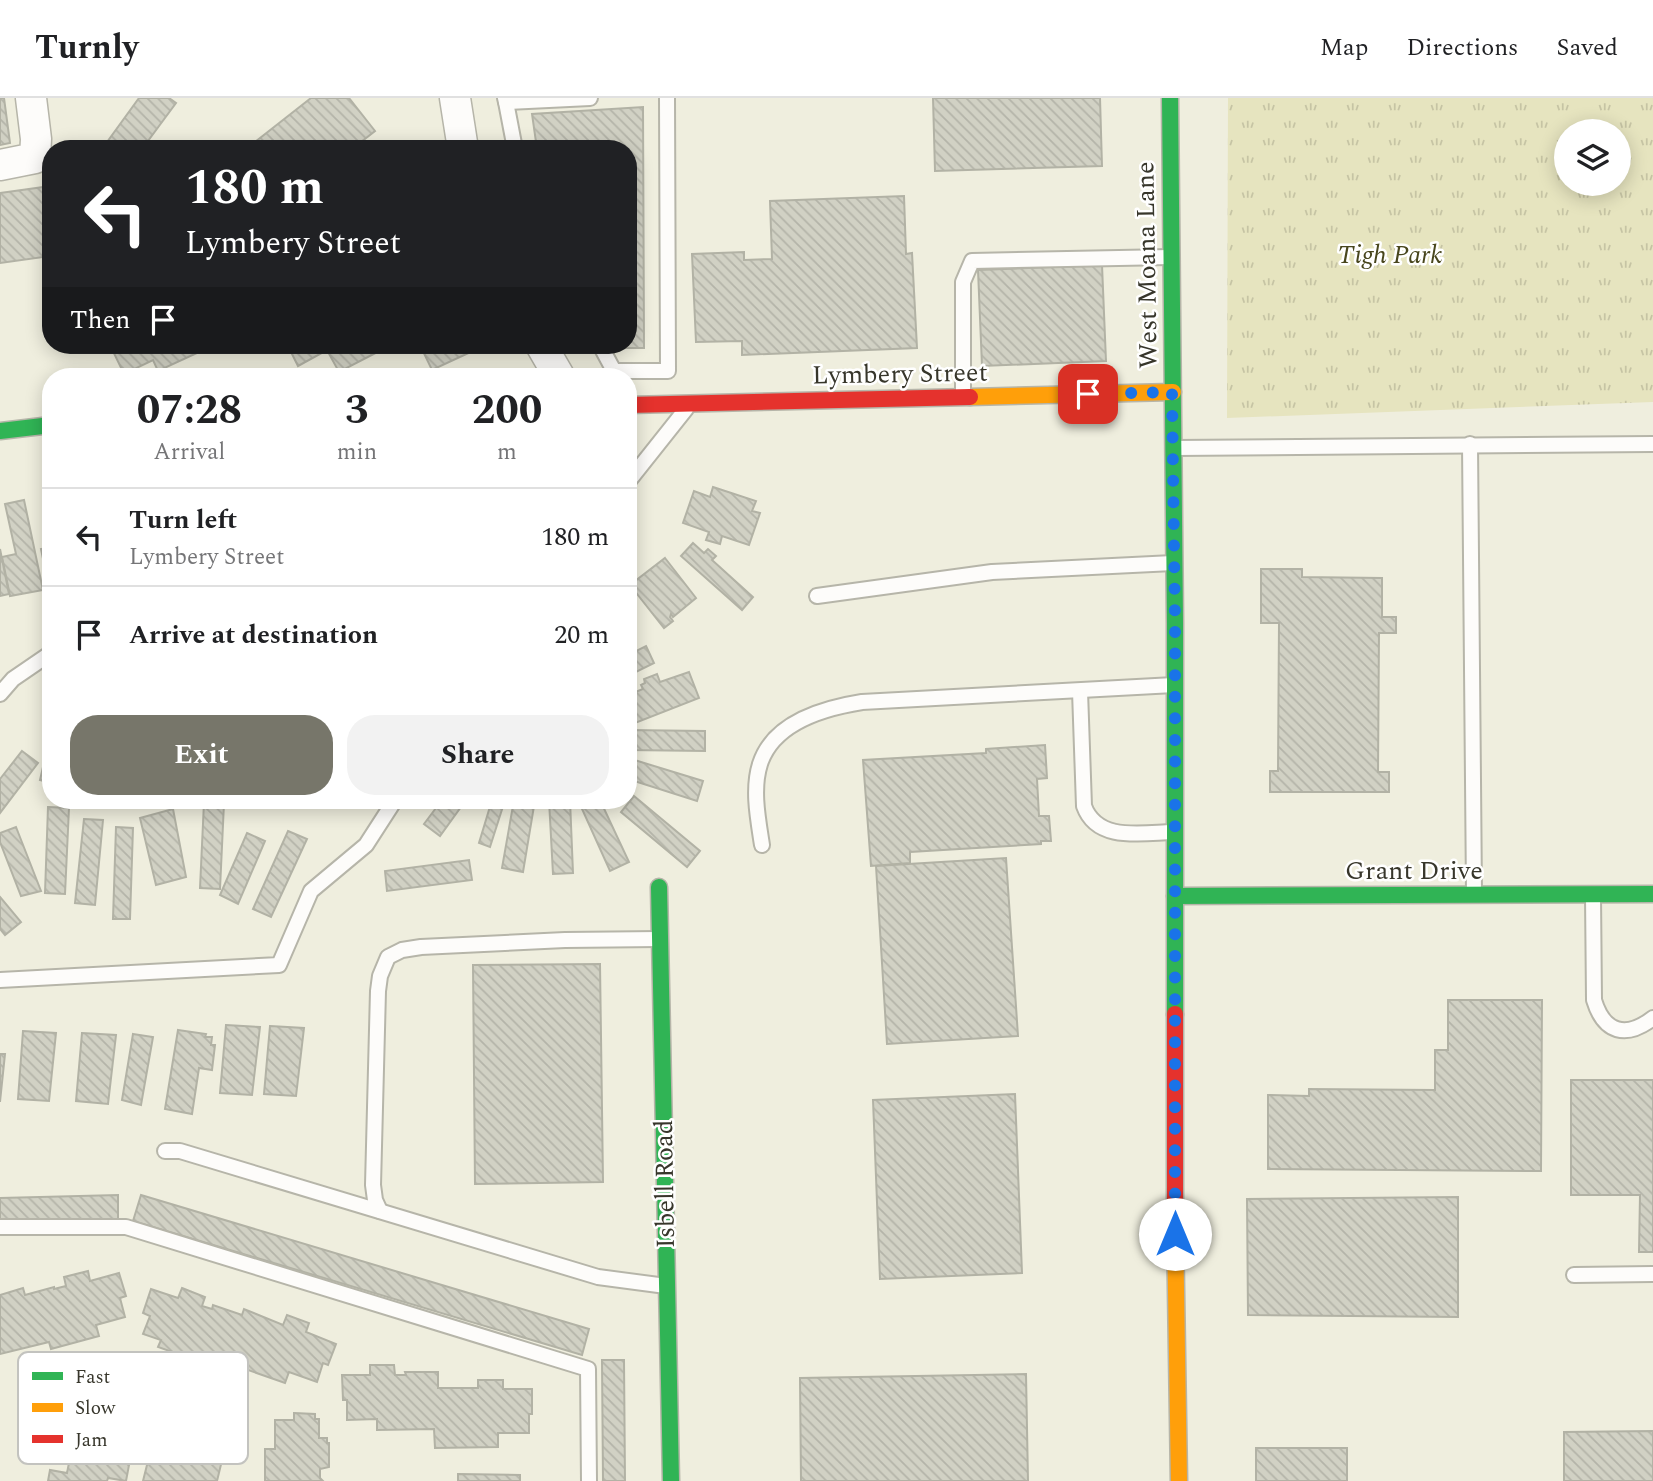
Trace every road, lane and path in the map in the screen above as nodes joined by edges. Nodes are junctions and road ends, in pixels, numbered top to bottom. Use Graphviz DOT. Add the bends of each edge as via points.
graph roads {
  1 [pos="31,98"];
  2 [pos="455,98"];
  3 [pos="590,98"];
  4 [pos="667,98"];
  5 [pos="1170,98"];
  6 [pos="505,100"];
  7 [pos="462,140"];
  8 [pos="513,140"];
  9 [pos="0,164"];
  10 [pos="1172,257"];
  11 [pos="637,371"];
  12 [pos="1172,392"];
  13 [pos="962,398"];
  14 [pos="637,404"];
  15 [pos="690,404"];
  16 [pos="42,426"];
  17 [pos="0,430"];
  18 [pos="1470,444"];
  19 [pos="1653,444"];
  20 [pos="1174,448"];
  21 [pos="637,471"];
  22 [pos="1175,563"];
  23 [pos="817,596"];
  24 [pos="42,659"];
  25 [pos="1175,685"];
  26 [pos="1080,691"];
  27 [pos="0,694"];
  28 [pos="389,809"];
  29 [pos="1175,832"];
  30 [pos="762,845"];
  31 [pos="659,887"];
  32 [pos="1593,894"];
  33 [pos="1653,894"];
  34 [pos="1474,895"];
  35 [pos="1175,896"];
  36 [pos="660,939"];
  37 [pos="0,980"];
  38 [pos="1653,1018"];
  39 [pos="165,1151"];
  40 [pos="380,1211"];
  41 [pos="0,1227"];
  42 [pos="1653,1274"];
  43 [pos="1574,1275"];
  44 [pos="667,1286"];
  45 [pos="589,1481"];
  46 [pos="671,1481"];
  47 [pos="1179,1481"];
  1 -- 9 [label="street" via="35,158"];
  2 -- 7 [label="street"];
  3 -- 6 [label="lane"];
  4 -- 11 [label="lane" via="668,371"];
  5 -- 10 [label="street, West Moana Lane"];
  6 -- 8 [label="lane"];
  10 -- 12 [label="street, West Moana Lane"];
  10 -- 13 [label="lane" via="972,261 962,282"];
  12 -- 13 [label="street, Lymbery Street"];
  12 -- 20 [label="street, West Moana Lane"];
  13 -- 15 [label="street, Lymbery Street"];
  14 -- 15 [label="street, Lymbery Street"];
  15 -- 21 [label="lane"];
  16 -- 17 [label="street"];
  18 -- 19 [label="lane"];
  18 -- 20 [label="lane"];
  18 -- 34 [label="lane"];
  20 -- 22 [label="street, West Moana Lane"];
  22 -- 23 [label="lane" via="992,572"];
  22 -- 25 [label="street, West Moana Lane"];
  24 -- 27 [label="lane"];
  25 -- 26 [label="lane"];
  25 -- 29 [label="street, West Moana Lane"];
  26 -- 29 [label="lane" via="1088,817 1109,831 1124,834"];
  26 -- 30 [label="lane" via="862,702 813,714 769,745 760,764 757,786"];
  28 -- 37 [label="lane" via="366,845 311,891 279,965"];
  29 -- 35 [label="street, West Moana Lane"];
  31 -- 36 [label="street, Isbell Road"];
  32 -- 33 [label="street, Grant Drive"];
  32 -- 34 [label="street, Grant Drive"];
  32 -- 38 [label="lane" via="1598,1014 1619,1030 1634,1031"];
  34 -- 35 [label="street, Grant Drive"];
  35 -- 47 [label="street, West Moana Lane"];
  36 -- 40 [label="lane" via="421,947 388,957 378,992 373,1185"];
  36 -- 44 [label="street, Isbell Road"];
  39 -- 40 [label="lane" via="180,1151"];
  40 -- 44 [label="lane" via="598,1277"];
  41 -- 45 [label="lane" via="126,1227 589,1369"];
  42 -- 43 [label="lane"];
  44 -- 46 [label="street, Isbell Road"];
}
